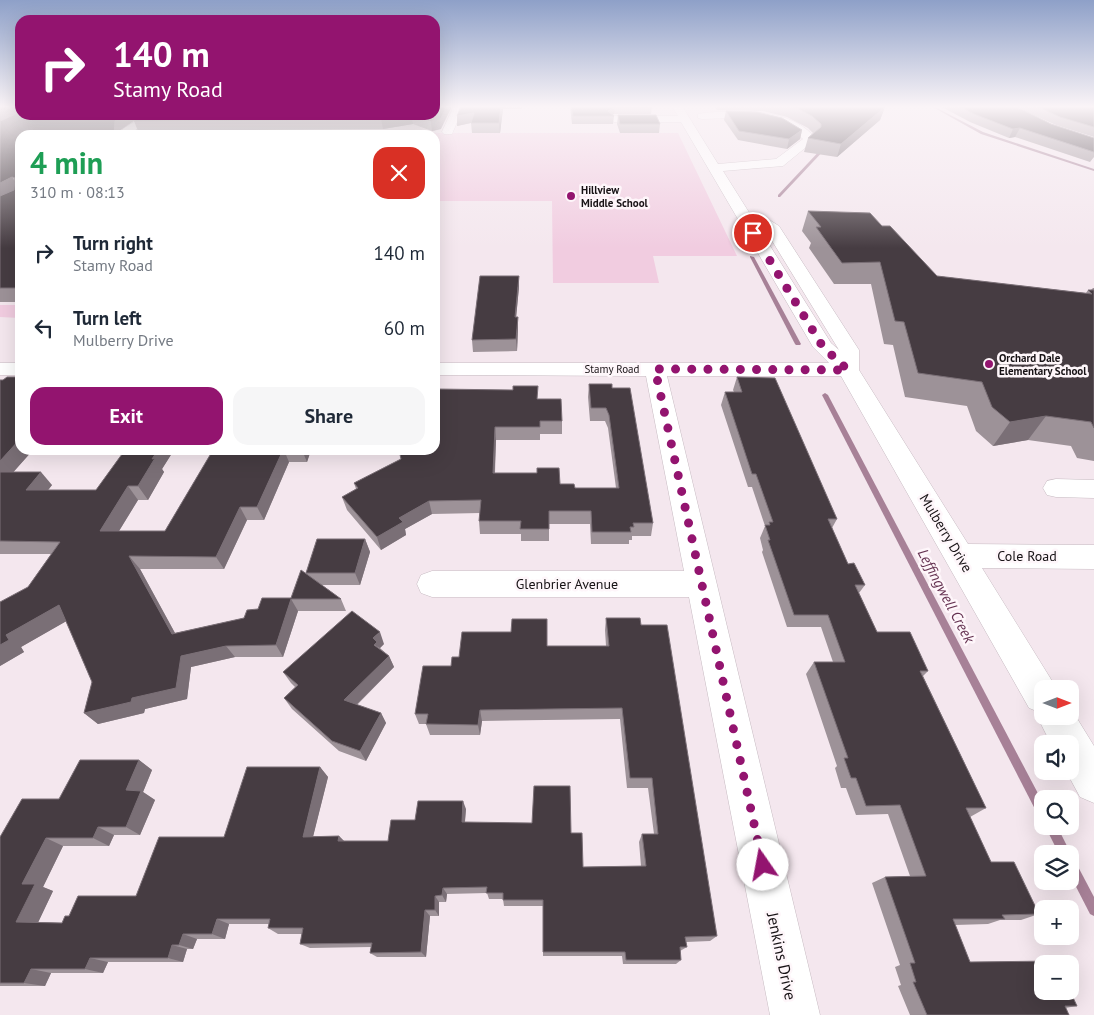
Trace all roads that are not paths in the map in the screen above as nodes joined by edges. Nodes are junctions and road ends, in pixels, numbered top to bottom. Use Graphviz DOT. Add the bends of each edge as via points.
graph roads {
  1 [pos="706,153"];
  2 [pos="792,153"];
  3 [pos="730,160"];
  4 [pos="714,168"];
  5 [pos="745,184"];
  6 [pos="760,209"];
  7 [pos="0,369"];
  8 [pos="15,369"];
  9 [pos="440,369"];
  10 [pos="655,369"];
  11 [pos="848,370"];
  12 [pos="1056,488"];
  13 [pos="1094,489"];
  14 [pos="960,556"];
  15 [pos="1094,557"];
  16 [pos="432,584"];
  17 [pos="702,584"];
  18 [pos="1034,682"];
  19 [pos="1060,725"];
  20 [pos="1094,783"];
  21 [pos="795,1015"];
  1 -- 4 [label="street, Mulberry Drive"];
  2 -- 3 [label="street" via="779,163"];
  3 -- 4 [label="street"];
  3 -- 5 [label="street"];
  4 -- 11 [label="street, Mulberry Drive" via="823,347"];
  6 -- 11 [label="street, Mulberry Drive" via="849,350"];
  7 -- 8 [label="street"];
  9 -- 10 [label="street, Stamy Road"];
  10 -- 11 [label="street, Stamy Road"];
  10 -- 17 [label="street, Jenkins Drive"];
  11 -- 14 [label="street, Mulberry Drive"];
  12 -- 13 [label="street"];
  14 -- 15 [label="street, Cole Road"];
  14 -- 18 [label="street, Mulberry Drive"];
  16 -- 17 [label="street, Glenbrier Avenue"];
  17 -- 21 [label="street, Jenkins Drive"];
  19 -- 20 [label="street"];
}
